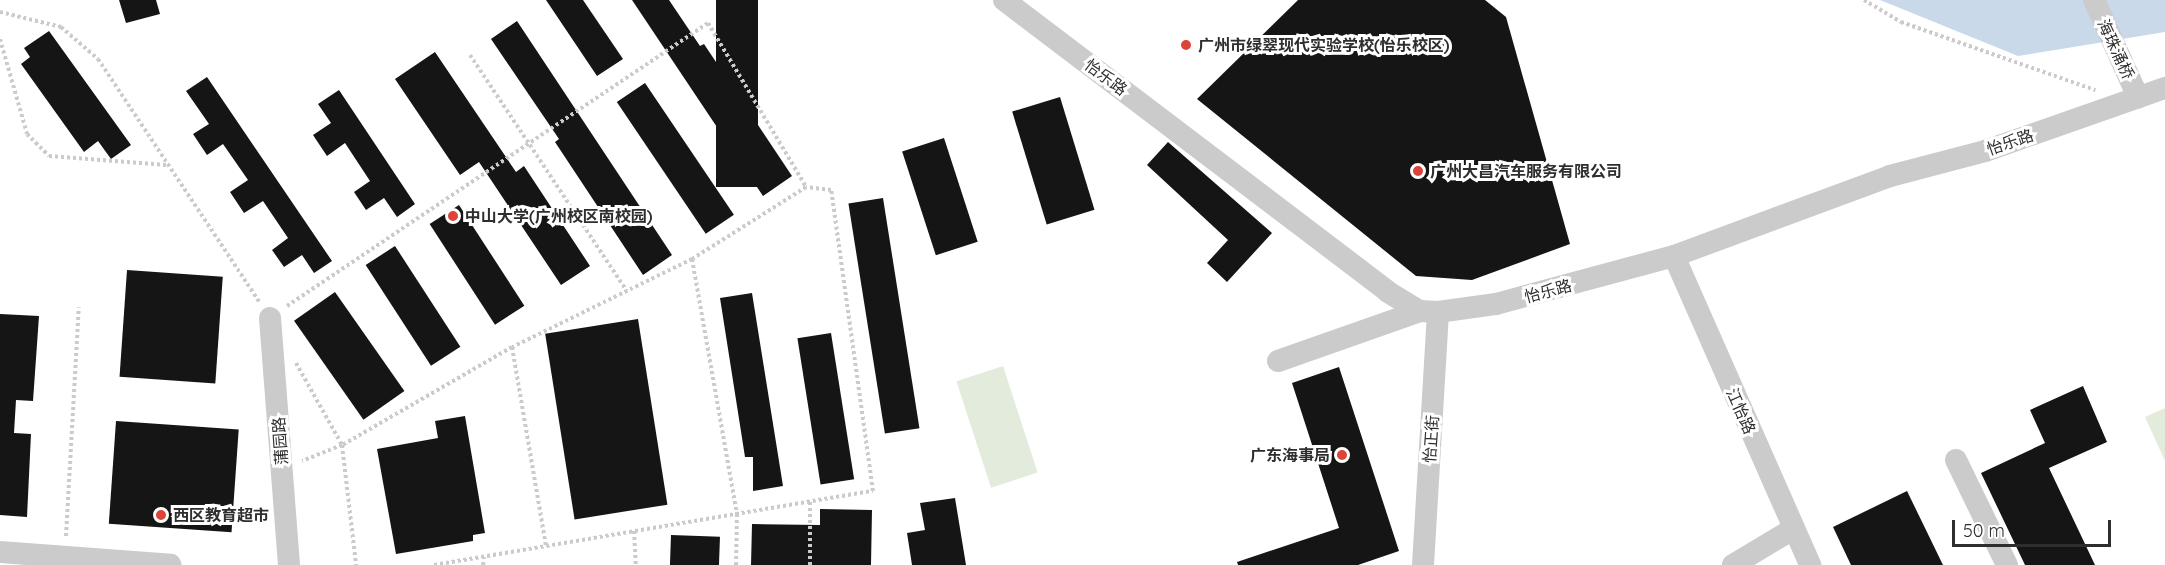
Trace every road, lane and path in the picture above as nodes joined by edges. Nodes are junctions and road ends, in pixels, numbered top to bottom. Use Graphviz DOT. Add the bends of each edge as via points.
graph roads {
  1 [pos="1004,0"];
  2 [pos="1864,0"];
  3 [pos="2094,0"];
  4 [pos="0,12"];
  5 [pos="0,39"];
  6 [pos="470,55"];
  7 [pos="2165,88"];
  8 [pos="2133,99"];
  9 [pos="529,143"];
  10 [pos="168,165"];
  11 [pos="806,187"];
  12 [pos="1674,256"];
  13 [pos="692,259"];
  14 [pos="627,291"];
  15 [pos="79,307"];
  16 [pos="1429,311"];
  17 [pos="270,318"];
  18 [pos="512,347"];
  19 [pos="292,357"];
  20 [pos="1278,360"];
  21 [pos="342,445"];
  22 [pos="1956,460"];
  23 [pos="282,469"];
  24 [pos="810,501"];
  25 [pos="737,514"];
  26 [pos="1793,529"];
  27 [pos="634,531"];
  28 [pos="546,546"];
  29 [pos="0,552"];
  30 [pos="65,557"];
  31 [pos="484,557"];
  32 [pos="171,565"];
  33 [pos="289,565"];
  34 [pos="356,565"];
  35 [pos="434,565"];
  36 [pos="483,565"];
  37 [pos="636,565"];
  38 [pos="736,565"];
  39 [pos="810,565"];
  40 [pos="1423,565"];
  41 [pos="1733,565"];
  42 [pos="1810,565"];
  43 [pos="2007,565"];
  1 -- 16 [label="street, 怡乐路" via="1388,292"];
  2 -- 8 [label="path" via="1901,22"];
  3 -- 8 [label="street, 海珠涌桥"];
  4 -- 10 [label="path" via="62,27 98,59"];
  5 -- 10 [label="path" via="27,134 49,156"];
  6 -- 9 [label="path"];
  7 -- 8 [label="street, 怡乐路"];
  8 -- 12 [label="street, 怡乐路" via="1985,151 1890,176"];
  9 -- 11 [label="path" via="708,23"];
  9 -- 14 [label="path"];
  9 -- 17 [label="path"];
  10 -- 17 [label="path"];
  11 -- 13 [label="path"];
  11 -- 24 [label="path" via="831,190 873,491"];
  12 -- 16 [label="street, 怡乐路" via="1541,294 1496,304"];
  12 -- 26 [label="street, 江怡路"];
  13 -- 14 [label="path"];
  13 -- 25 [label="path"];
  14 -- 18 [label="path"];
  15 -- 30 [label="path"];
  16 -- 20 [label="street"];
  16 -- 40 [label="street, 怡正街"];
  17 -- 23 [label="street, 蒲园路"];
  18 -- 21 [label="path"];
  18 -- 28 [label="path"];
  19 -- 21 [label="path"];
  21 -- 23 [label="path"];
  21 -- 34 [label="path"];
  22 -- 43 [label="street"];
  23 -- 33 [label="street, 蒲园路"];
  24 -- 25 [label="path"];
  24 -- 39 [label="path"];
  25 -- 27 [label="path"];
  25 -- 38 [label="path"];
  26 -- 41 [label="street"];
  26 -- 42 [label="street, 江怡路"];
  27 -- 28 [label="path"];
  27 -- 37 [label="path"];
  28 -- 31 [label="path"];
  29 -- 30 [label="street"];
  30 -- 32 [label="street"];
  31 -- 35 [label="path"];
  31 -- 36 [label="path"];
}
